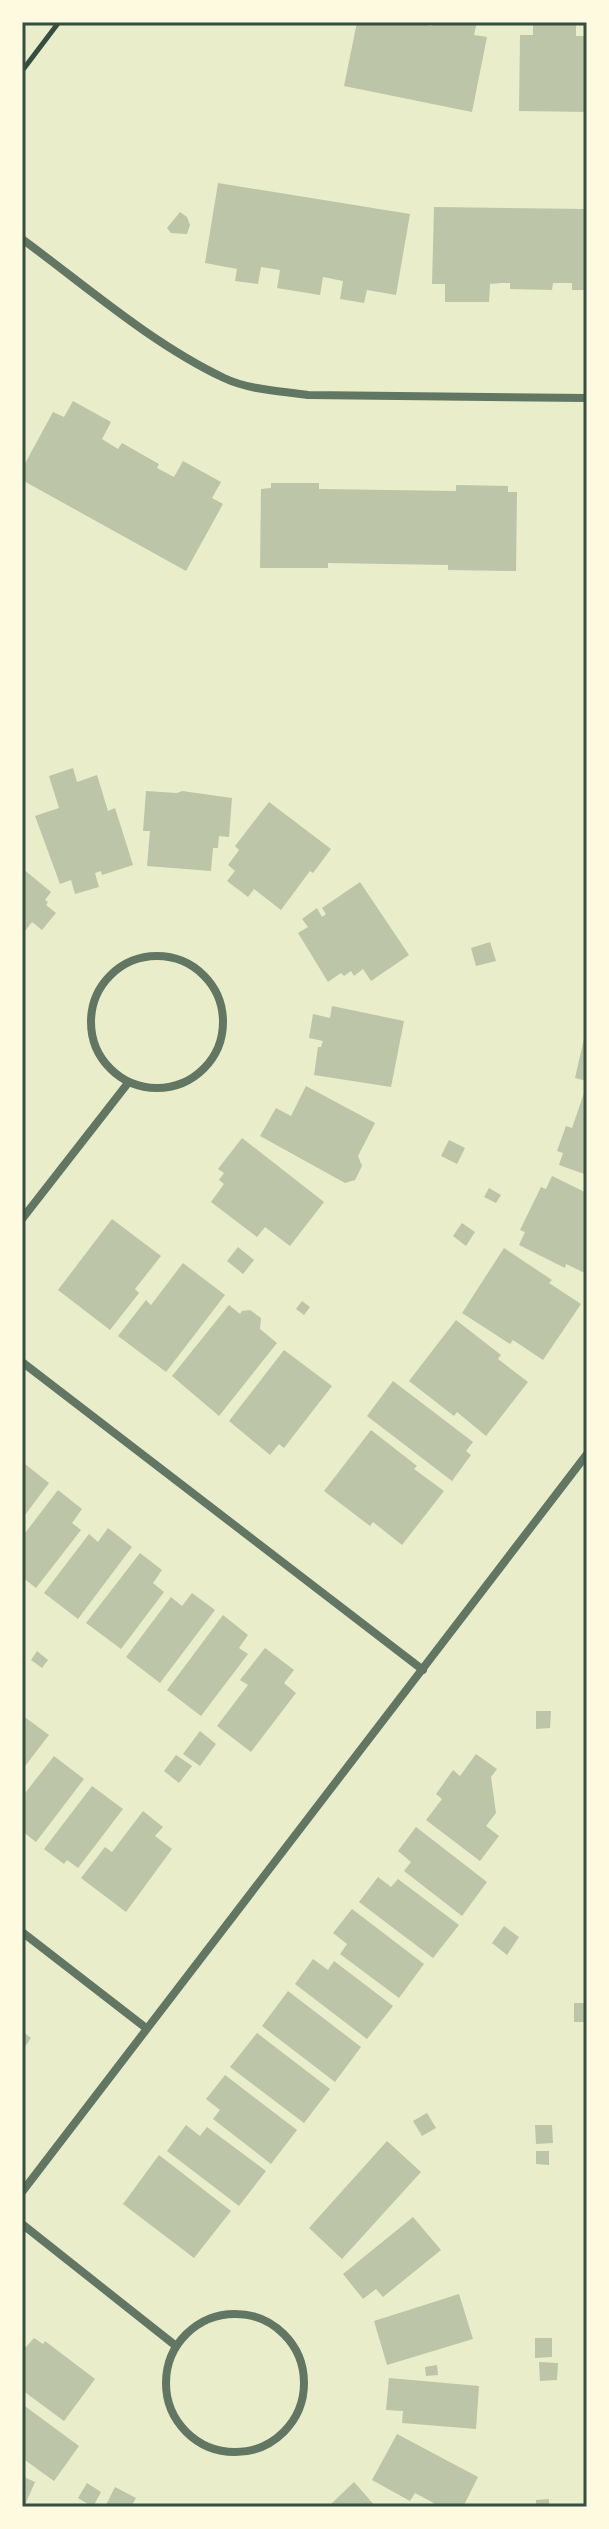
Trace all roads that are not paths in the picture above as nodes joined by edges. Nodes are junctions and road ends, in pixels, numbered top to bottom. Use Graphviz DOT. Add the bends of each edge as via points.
graph roads {
  1 [pos="22,239"];
  2 [pos="587,398"];
  3 [pos="128,1083"];
  4 [pos="22,1219"];
  5 [pos="22,1362"];
  6 [pos="587,1454"];
  7 [pos="423,1670"];
  8 [pos="22,1932"];
  9 [pos="146,2028"];
  10 [pos="22,2192"];
  11 [pos="22,2224"];
  12 [pos="176,2346"];
  1 -- 2 [label="street" via="166,344 226,379 308,395"];
  3 -- 3 [label="street" via="150,1089 188,1081 207,1067 220,1044 224,1022 219,999 196,968 182,960 159,955 135,959 114,971 97,992 92,1037 101,1059"];
  3 -- 4 [label="street"];
  5 -- 7 [label="street"];
  6 -- 7 [label="street"];
  7 -- 9 [label="street"];
  8 -- 9 [label="street"];
  9 -- 10 [label="street"];
  11 -- 12 [label="street"];
  12 -- 12 [label="street" via="167,2369 168,2402 178,2423 198,2443 221,2451 253,2451 290,2426 301,2404 300,2358 287,2336 268,2322 247,2314 223,2314 200,2323"];
}
